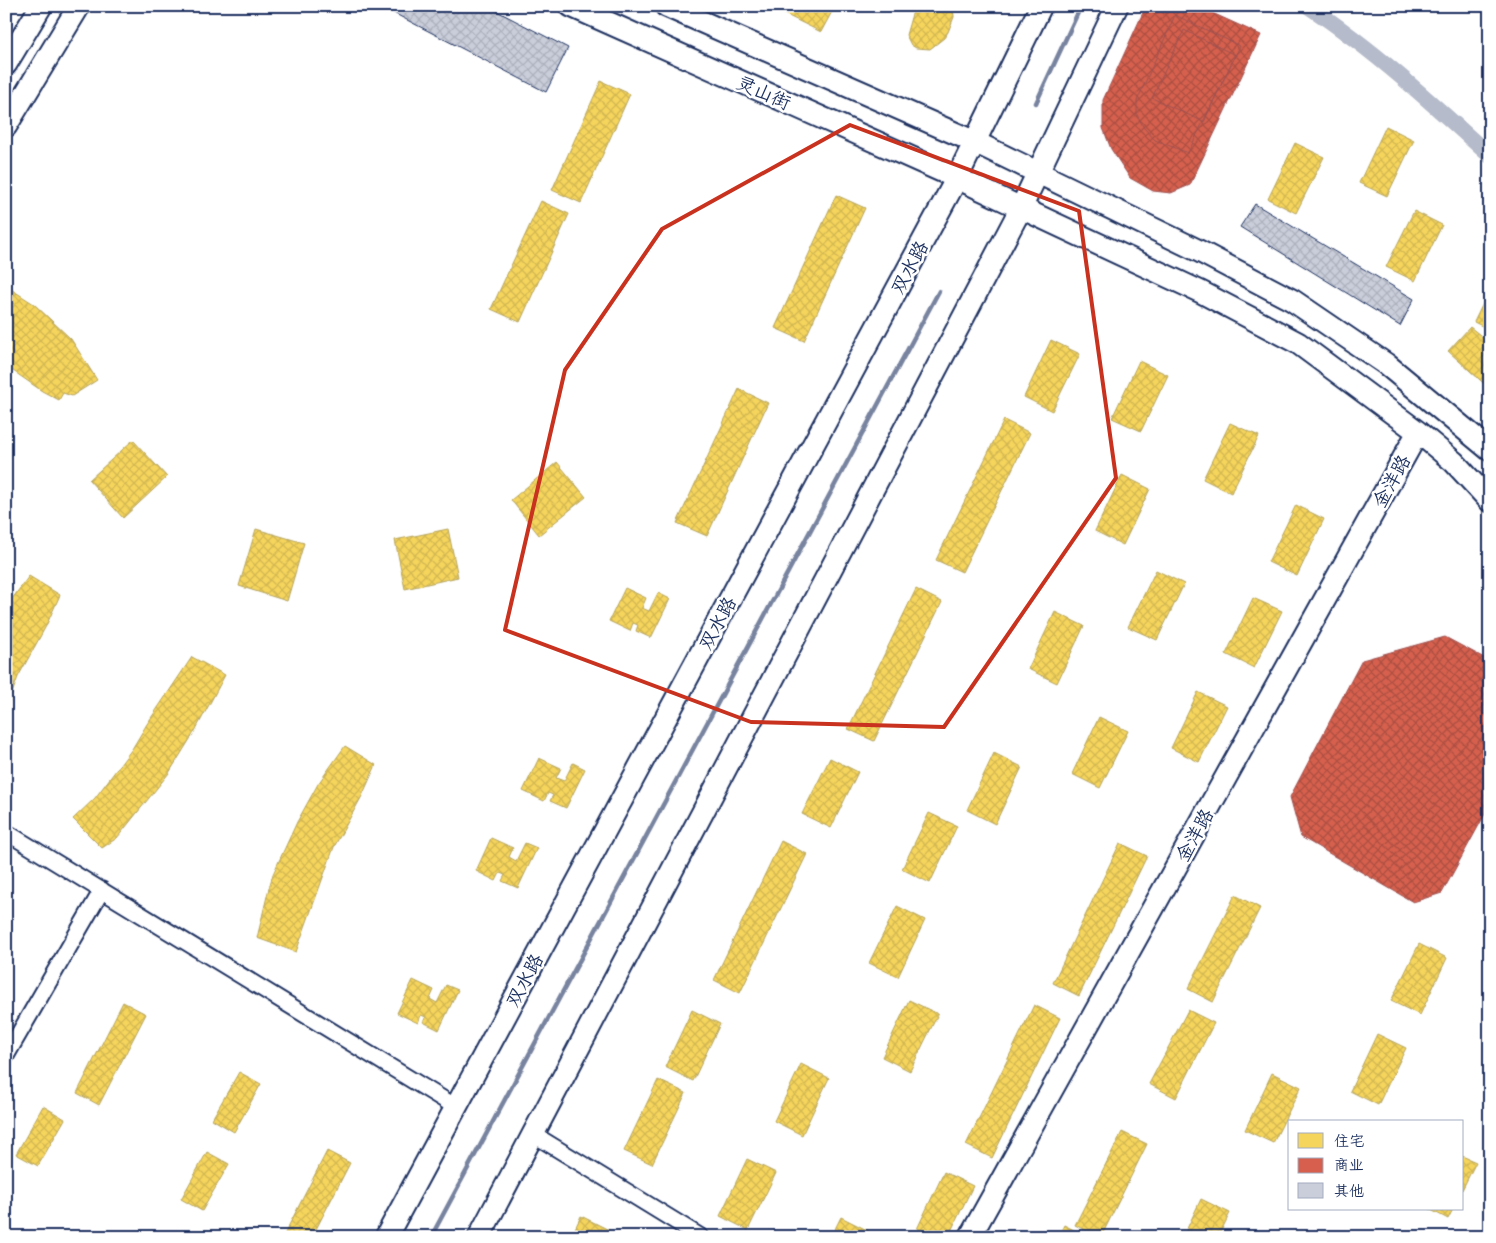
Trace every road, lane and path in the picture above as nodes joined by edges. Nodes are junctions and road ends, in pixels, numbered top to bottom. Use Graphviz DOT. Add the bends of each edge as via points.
graph roads {
  1 [pos="41,6"];
  2 [pos="79,6"];
  3 [pos="571,6"];
  4 [pos="666,6"];
  5 [pos="1041,6"];
  6 [pos="1117,6"];
  7 [pos="6,64"];
  8 [pos="6,126"];
  9 [pos="975,142"];
  10 [pos="1039,173"];
  11 [pos="957,178"];
  12 [pos="1021,208"];
  13 [pos="1418,432"];
  14 [pos="1490,450"];
  15 [pos="1490,500"];
  16 [pos="6,832"];
  17 [pos="102,890"];
  18 [pos="6,1056"];
  19 [pos="456,1107"];
  20 [pos="533,1134"];
  21 [pos="386,1237"];
  22 [pos="478,1237"];
  23 [pos="701,1237"];
  24 [pos="970,1237"];
  1 -- 7 [label="main road"];
  2 -- 8 [label="main road"];
  3 -- 11 [label="main road, 灵山街"];
  4 -- 9 [label="main road, 灵山街"];
  5 -- 9 [label="main road, 双水路"];
  6 -- 10 [label="main road"];
  9 -- 10 [label="main road, 灵山街"];
  9 -- 11 [label="main road, 双水路"];
  10 -- 12 [label="main road"];
  10 -- 14 [label="main road, 灵山街" via="1292,300 1386,364"];
  11 -- 12 [label="main road, 灵山街"];
  11 -- 19 [label="main road, 双水路"];
  12 -- 13 [label="main road, 灵山街" via="1201,292 1298,343"];
  12 -- 20 [label="main road"];
  13 -- 15 [label="main road, 灵山街" via="1454,462"];
  13 -- 24 [label="main road, 金洋路"];
  16 -- 17 [label="street"];
  17 -- 18 [label="street"];
  17 -- 19 [label="street"];
  19 -- 21 [label="main road, 双水路"];
  20 -- 22 [label="main road"];
  20 -- 23 [label="street"];
}
